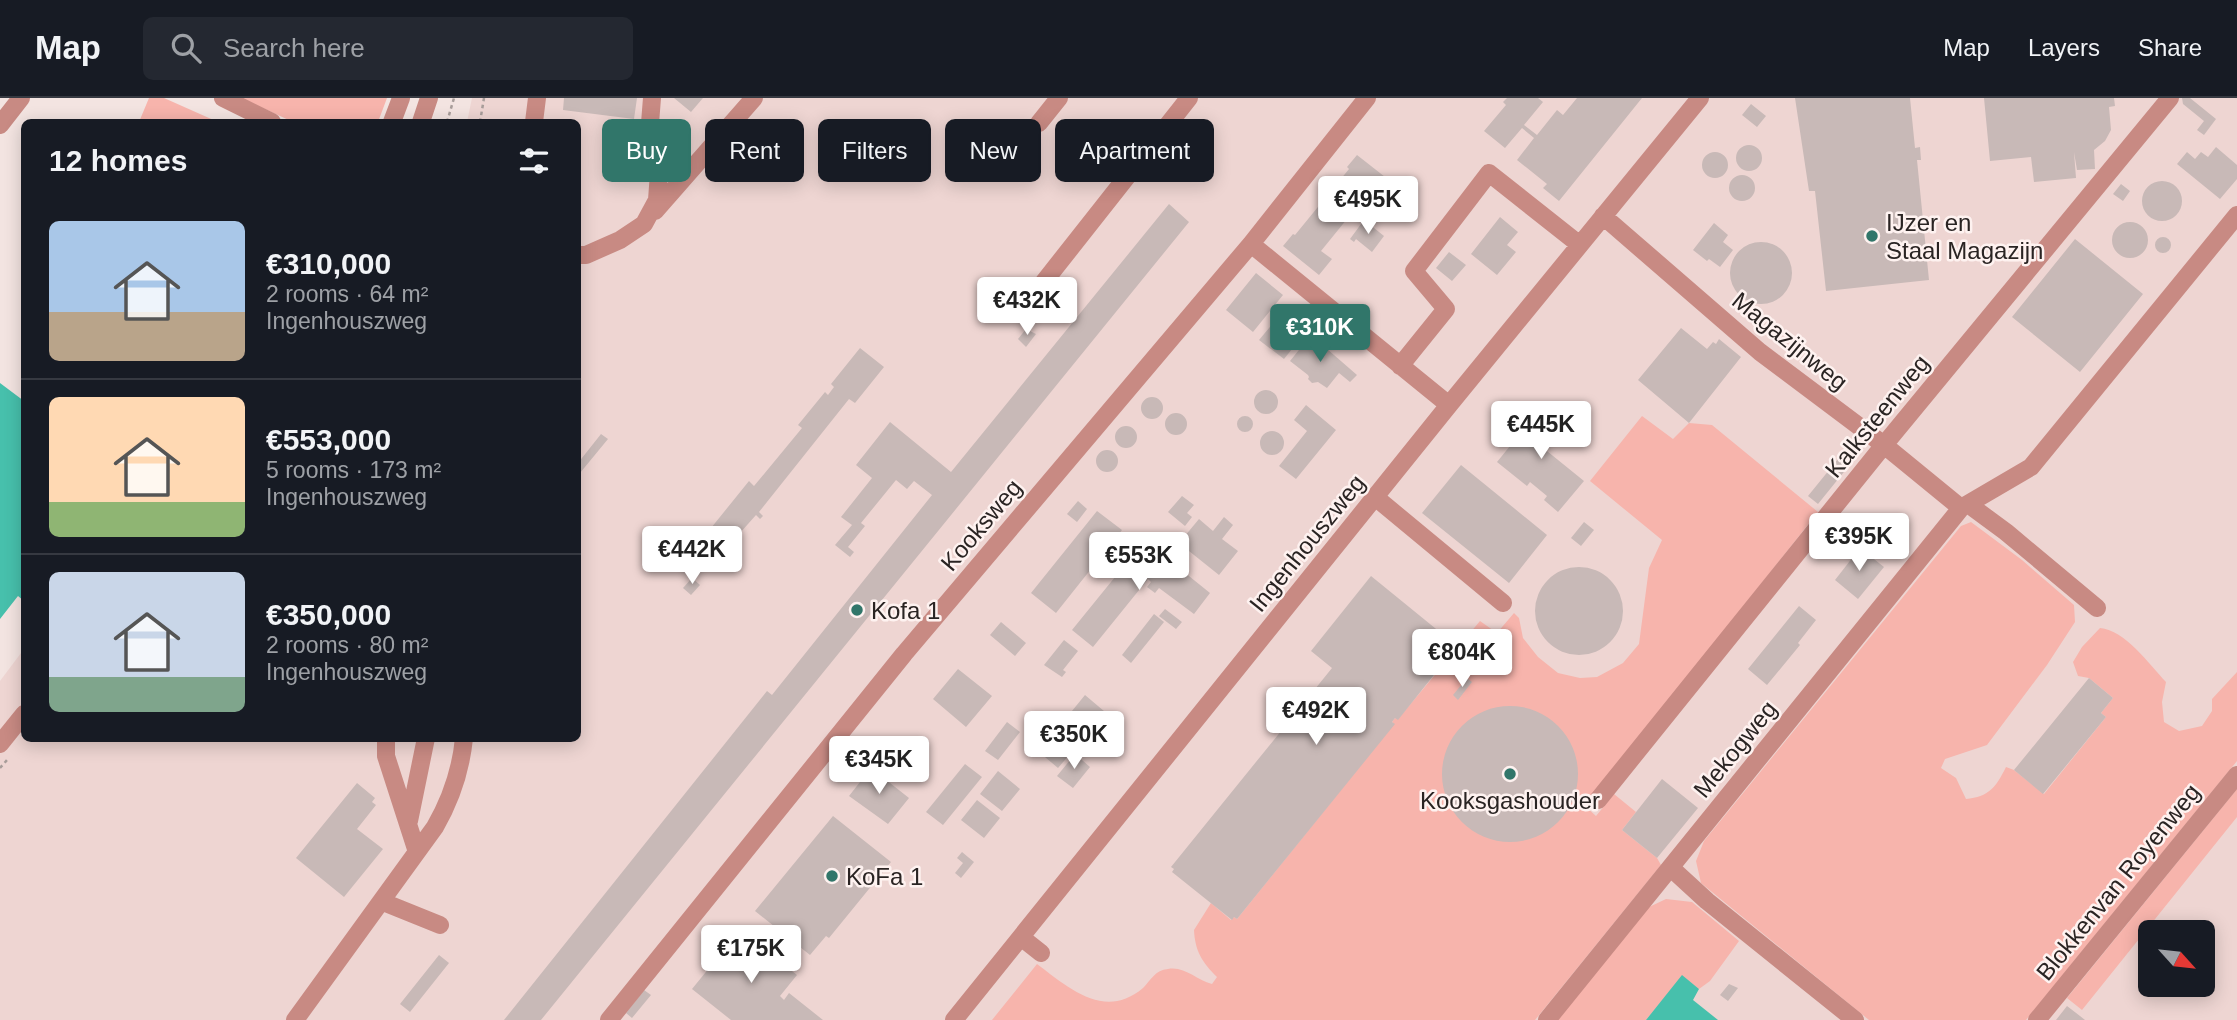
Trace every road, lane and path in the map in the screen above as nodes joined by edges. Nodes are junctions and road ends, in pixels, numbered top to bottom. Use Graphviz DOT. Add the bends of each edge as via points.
graph roads {
  1 [pos="21,98"];
  2 [pos="223,98"];
  3 [pos="401,98"];
  4 [pos="429,98"];
  5 [pos="454,98"];
  6 [pos="484,98"];
  7 [pos="537,98"];
  8 [pos="652,98"];
  9 [pos="754,98"];
  10 [pos="1059,98"];
  11 [pos="1189,98"];
  12 [pos="1367,98"];
  13 [pos="1700,98"];
  14 [pos="2170,98"];
  15 [pos="265,119"];
  16 [pos="393,119"];
  17 [pos="422,119"];
  18 [pos="448,119"];
  19 [pos="480,119"];
  20 [pos="534,119"];
  21 [pos="1041,120"];
  22 [pos="0,125"];
  23 [pos="2237,215"];
  24 [pos="1603,216"];
  25 [pos="644,224"];
  26 [pos="1251,244"];
  27 [pos="1580,245"];
  28 [pos="581,255"];
  29 [pos="1032,297"];
  30 [pos="1400,366"];
  31 [pos="1449,405"];
  32 [pos="1884,445"];
  33 [pos="1375,497"];
  34 [pos="1964,506"];
  35 [pos="1503,603"];
  36 [pos="2096,608"];
  37 [pos="21,718"];
  38 [pos="386,742"];
  39 [pos="425,742"];
  40 [pos="464,742"];
  41 [pos="0,744"];
  42 [pos="2237,775"];
  43 [pos="1598,800"];
  44 [pos="408,821"];
  45 [pos="417,852"];
  46 [pos="1671,868"];
  47 [pos="383,902"];
  48 [pos="440,925"];
  49 [pos="1022,937"];
  50 [pos="1041,953"];
  51 [pos="295,1020"];
  52 [pos="610,1020"];
  53 [pos="954,1020"];
  54 [pos="1547,1020"];
  55 [pos="1855,1020"];
  56 [pos="2037,1020"];
  1 -- 22 [label="street"];
  2 -- 15 [label="street"];
  3 -- 16 [label="street"];
  4 -- 17 [label="street"];
  5 -- 18 [label="path"];
  6 -- 19 [label="path"];
  7 -- 20 [label="street"];
  8 -- 25 [label="street" via="649,136 659,173 657,200"];
  9 -- 25 [label="street"];
  10 -- 21 [label="street"];
  11 -- 29 [label="street"];
  12 -- 26 [label="street, Kooksweg"];
  13 -- 24 [label="street, Ingenhouszweg"];
  14 -- 32 [label="street, Kalksteenweg"];
  23 -- 34 [label="street" via="2031,467"];
  24 -- 27 [label="street, Ingenhouszweg"];
  24 -- 32 [label="street, Magazijnweg" via="1760,352"];
  25 -- 28 [label="street" via="620,240"];
  26 -- 30 [label="street"];
  26 -- 52 [label="street, Kooksweg" via="904,654"];
  27 -- 30 [label="street" via="1489,173 1414,271 1446,309"];
  27 -- 31 [label="street, Ingenhouszweg"];
  30 -- 31 [label="street"];
  31 -- 33 [label="street, Ingenhouszweg"];
  32 -- 34 [label="street, Magazijnweg"];
  32 -- 43 [label="street, Kalksteenweg"];
  33 -- 35 [label="street"];
  33 -- 49 [label="street, Ingenhouszweg"];
  34 -- 36 [label="street, Magazijnweg" via="2006,532"];
  34 -- 46 [label="street, Mekogweg"];
  37 -- 41 [label="street"];
  38 -- 44 [label="street" via="386,756"];
  39 -- 44 [label="street"];
  40 -- 45 [label="street" via="444,811"];
  42 -- 56 [label="street, Blokkenvan Royenweg"];
  44 -- 45 [label="street"];
  45 -- 47 [label="street"];
  46 -- 54 [label="street, Mekogweg"];
  46 -- 55 [label="street"];
  47 -- 48 [label="street"];
  47 -- 51 [label="street"];
  49 -- 50 [label="street"];
  49 -- 53 [label="street, Ingenhouszweg"];
}
